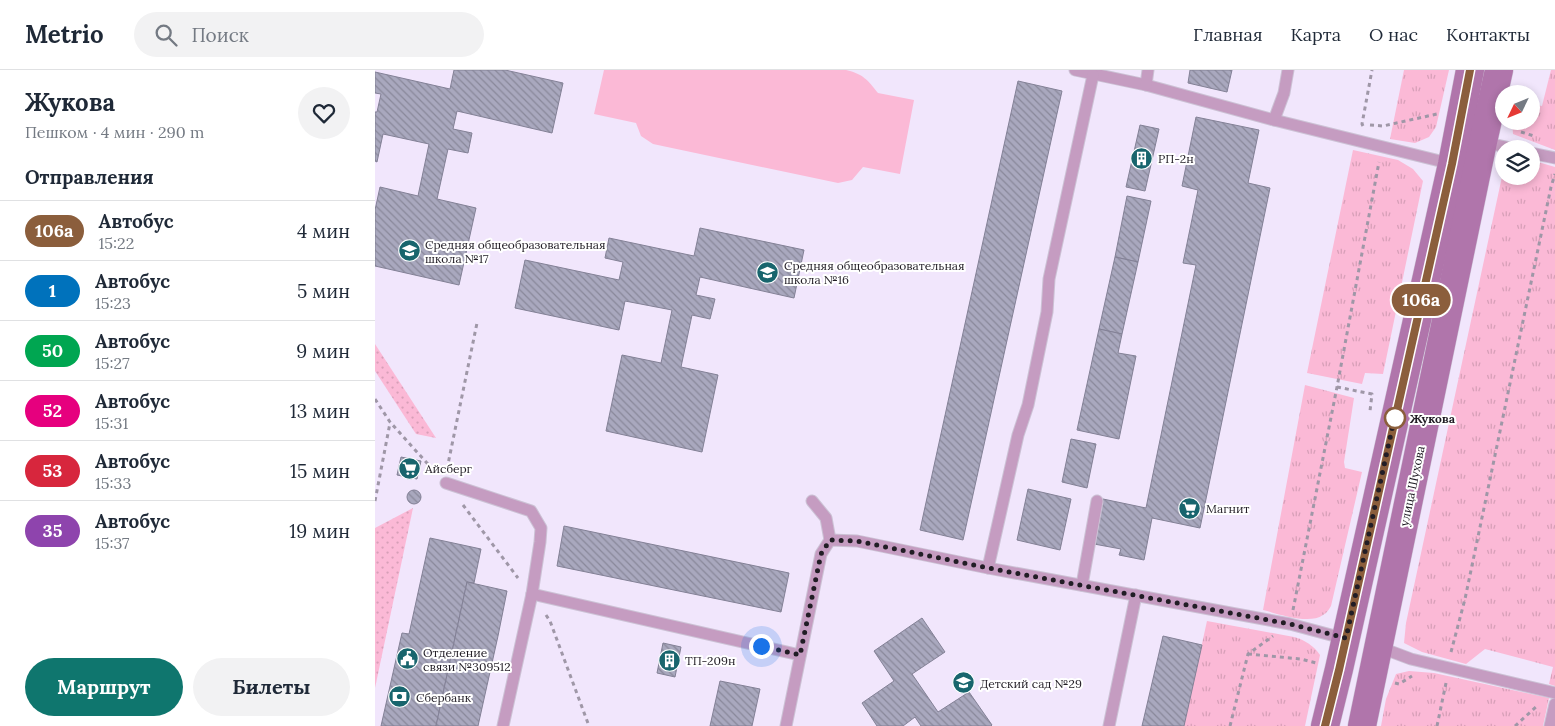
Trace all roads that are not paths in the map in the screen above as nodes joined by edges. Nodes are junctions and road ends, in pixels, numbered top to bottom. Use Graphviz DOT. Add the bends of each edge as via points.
graph roads {
  1 [pos="1075,70"];
  2 [pos="1148,70"];
  3 [pos="1288,70"];
  4 [pos="1470,70"];
  5 [pos="1499,70"];
  6 [pos="1093,75"];
  7 [pos="1146,85"];
  8 [pos="1274,120"];
  9 [pos="1483,142"];
  10 [pos="1495,145"];
  11 [pos="1540,155"];
  12 [pos="1555,158"];
  13 [pos="1452,164"];
  14 [pos="446,483"];
  15 [pos="812,500"];
  16 [pos="1097,501"];
  17 [pos="830,540"];
  18 [pos="988,568"];
  19 [pos="1082,585"];
  20 [pos="532,594"];
  21 [pos="1137,595"];
  22 [pos="1346,638"];
  23 [pos="1379,647"];
  24 [pos="800,655"];
  25 [pos="1555,693"];
  26 [pos="1555,704"];
  27 [pos="503,726"];
  28 [pos="786,726"];
  29 [pos="1109,726"];
  30 [pos="1325,726"];
  31 [pos="1362,726"];
  32 [pos="1550,726"];
  1 -- 6 [label="lane"];
  2 -- 7 [label="lane"];
  3 -- 8 [label="lane"];
  4 -- 13 [label="main road"];
  5 -- 9 [label="main road, улица Шухова"];
  6 -- 7 [label="lane"];
  6 -- 18 [label="lane" via="1049,279 1047,312 1028,405 1018,435"];
  7 -- 8 [label="lane"];
  8 -- 13 [label="lane"];
  9 -- 10 [label="lane"];
  9 -- 13 [label="main road"];
  9 -- 23 [label="main road, улица Шухова"];
  11 -- 12 [label="lane"];
  13 -- 22 [label="main road"];
  14 -- 20 [label="lane" via="531,511 541,528"];
  15 -- 17 [label="lane" via="826,518"];
  16 -- 19 [label="lane"];
  17 -- 18 [label="lane" via="857,541"];
  17 -- 24 [label="lane" via="821,554"];
  18 -- 19 [label="lane"];
  19 -- 21 [label="lane"];
  20 -- 24 [label="lane"];
  20 -- 27 [label="lane"];
  21 -- 22 [label="lane"];
  21 -- 29 [label="lane"];
  22 -- 23 [label="main road"];
  22 -- 30 [label="main road"];
  23 -- 25 [label="lane" via="1411,659"];
  23 -- 31 [label="main road, улица Шухова"];
  24 -- 28 [label="lane"];
  26 -- 32 [label="lane"];
}
